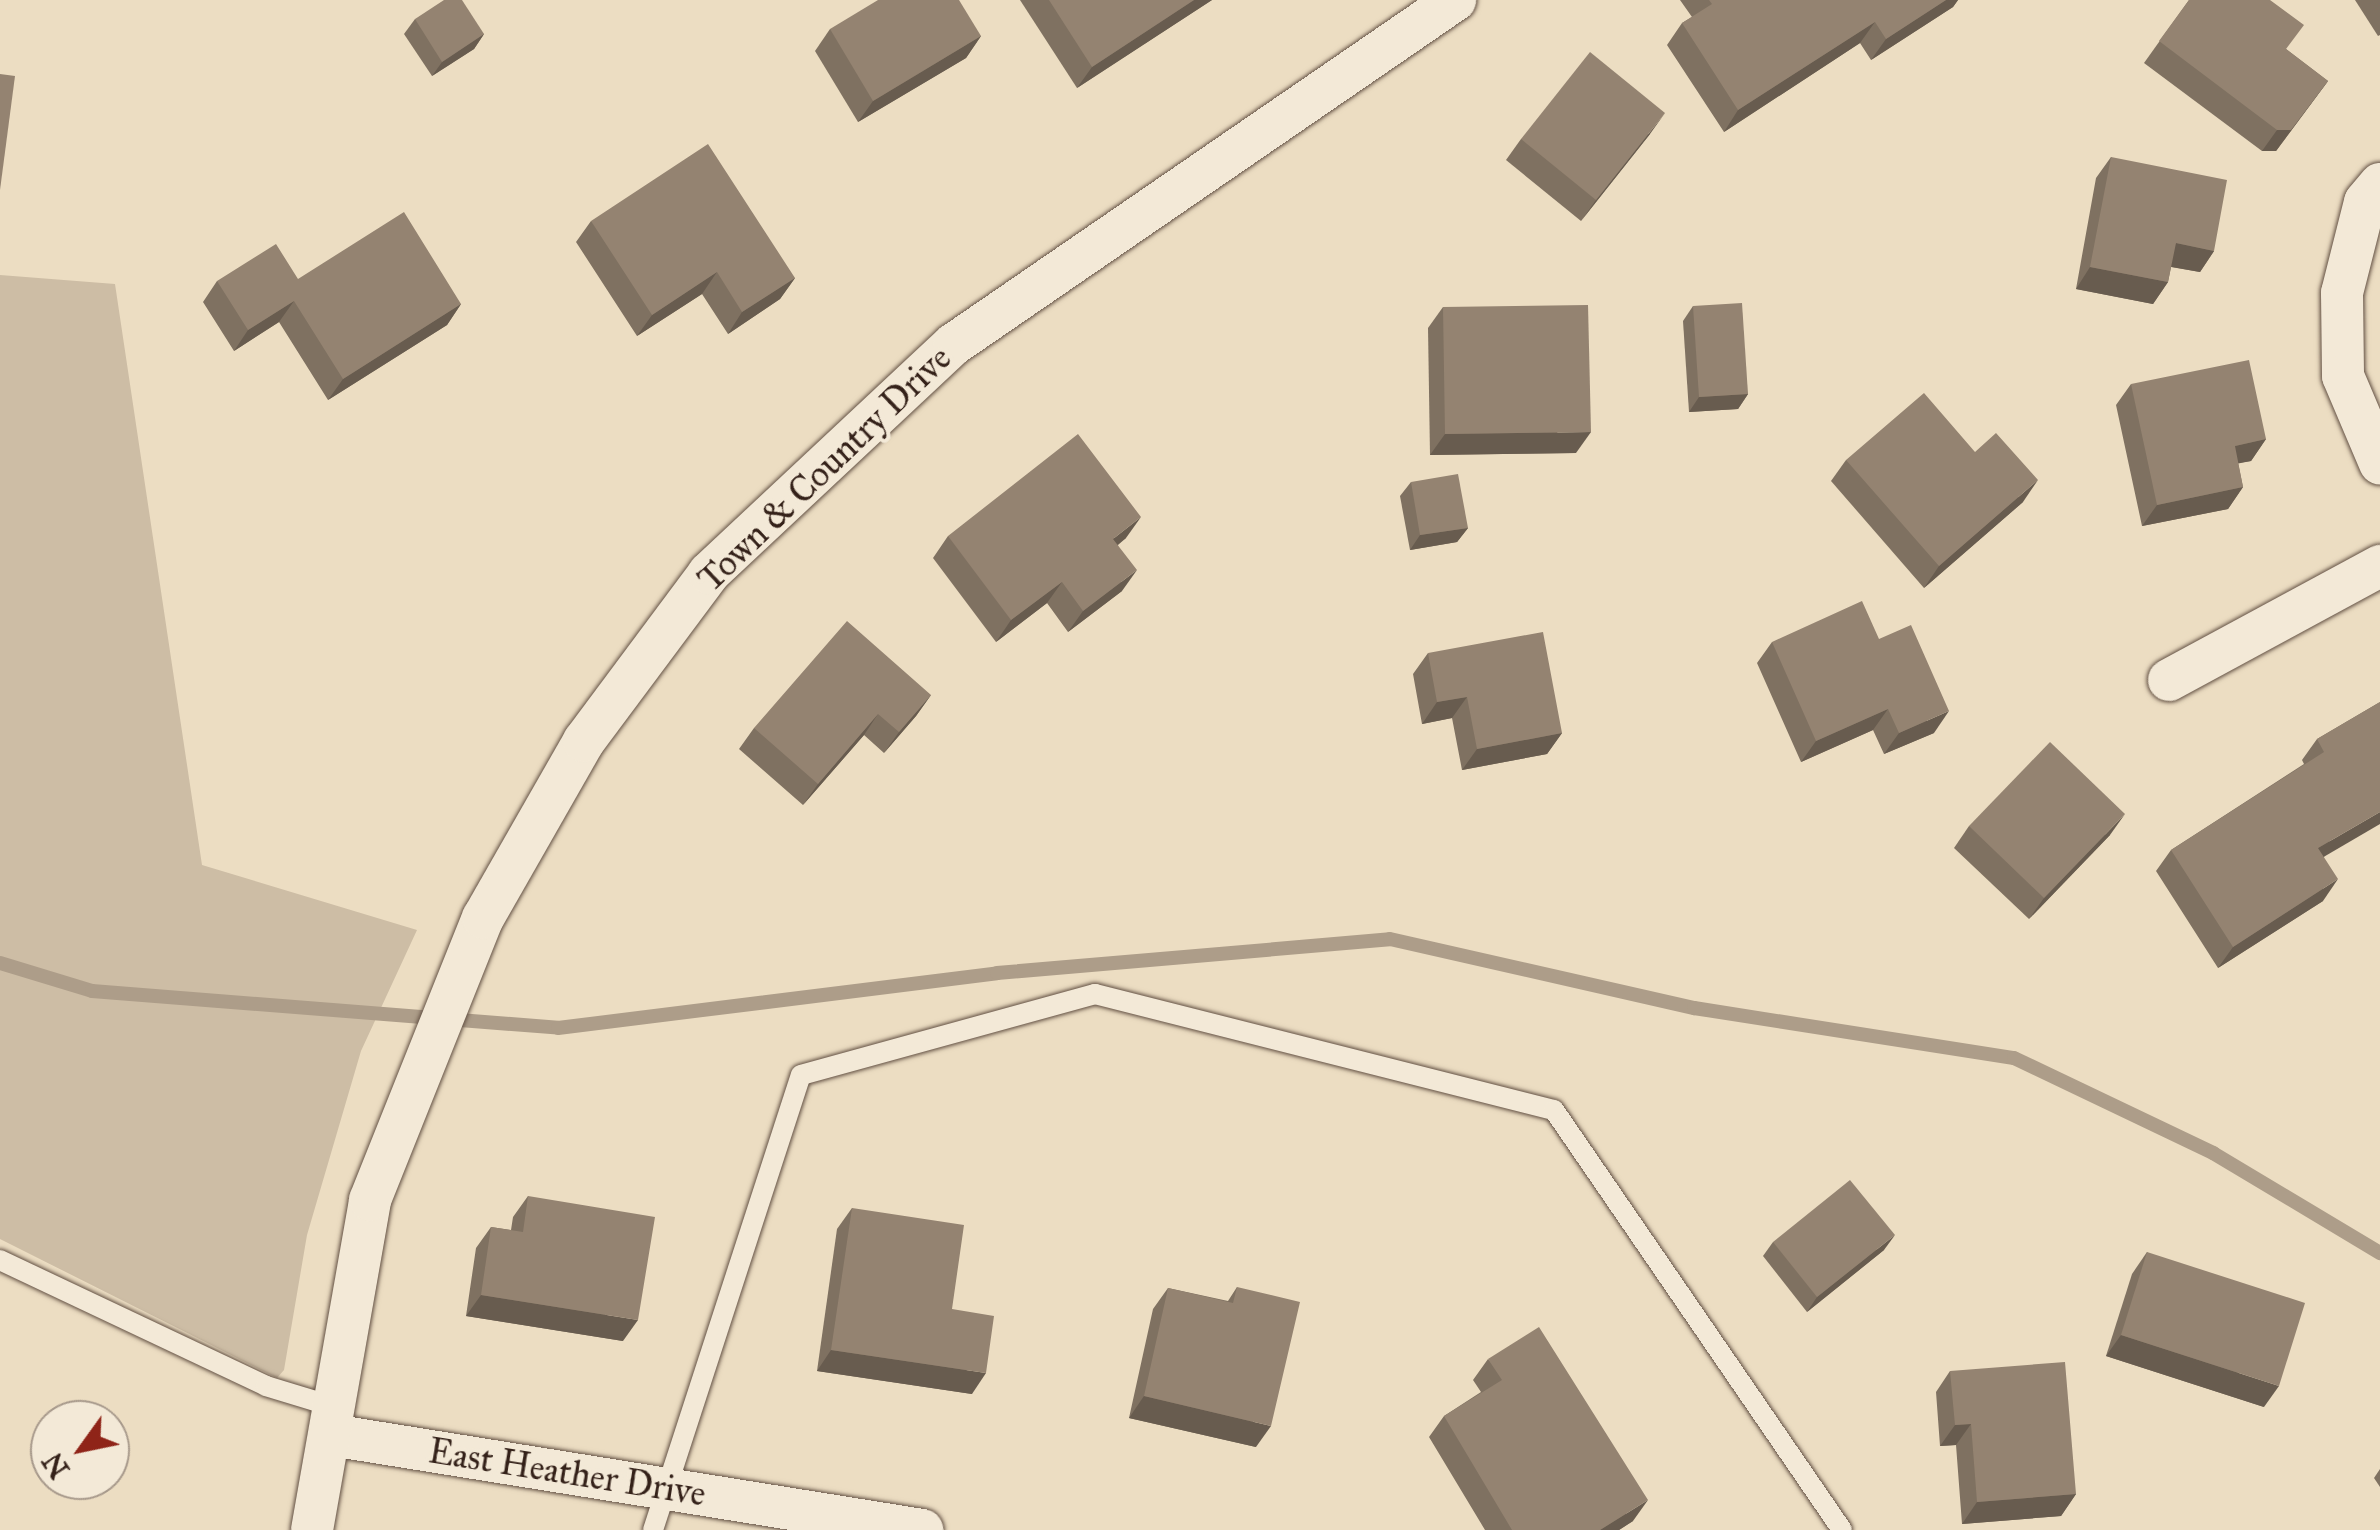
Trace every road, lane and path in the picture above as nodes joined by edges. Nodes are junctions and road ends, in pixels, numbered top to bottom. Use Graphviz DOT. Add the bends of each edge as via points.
graph roads {
  1 [pos="1455,0"];
  2 [pos="2380,184"];
  3 [pos="2380,463"];
  4 [pos="2380,566"];
  5 [pos="2169,680"];
  6 [pos="0,1260"];
  7 [pos="333,1421"];
  8 [pos="663,1488"];
  9 [pos="312,1530"];
  10 [pos="652,1530"];
  11 [pos="922,1530"];
  12 [pos="1842,1530"];
  1 -- 7 [label="street, Town & Country Drive" via="954,344 709,573 584,742 483,918 370,1200"];
  2 -- 3 [label="street" via="2365,202 2342,293 2343,376"];
  4 -- 5 [label="street"];
  6 -- 7 [label="lane"];
  7 -- 8 [label="street, East Heather Drive"];
  7 -- 9 [label="street, Town & Country Drive"];
  8 -- 10 [label="lane"];
  8 -- 11 [label="street, East Heather Drive"];
  8 -- 12 [label="lane" via="800,1075 1096,994 1554,1110"];
}
